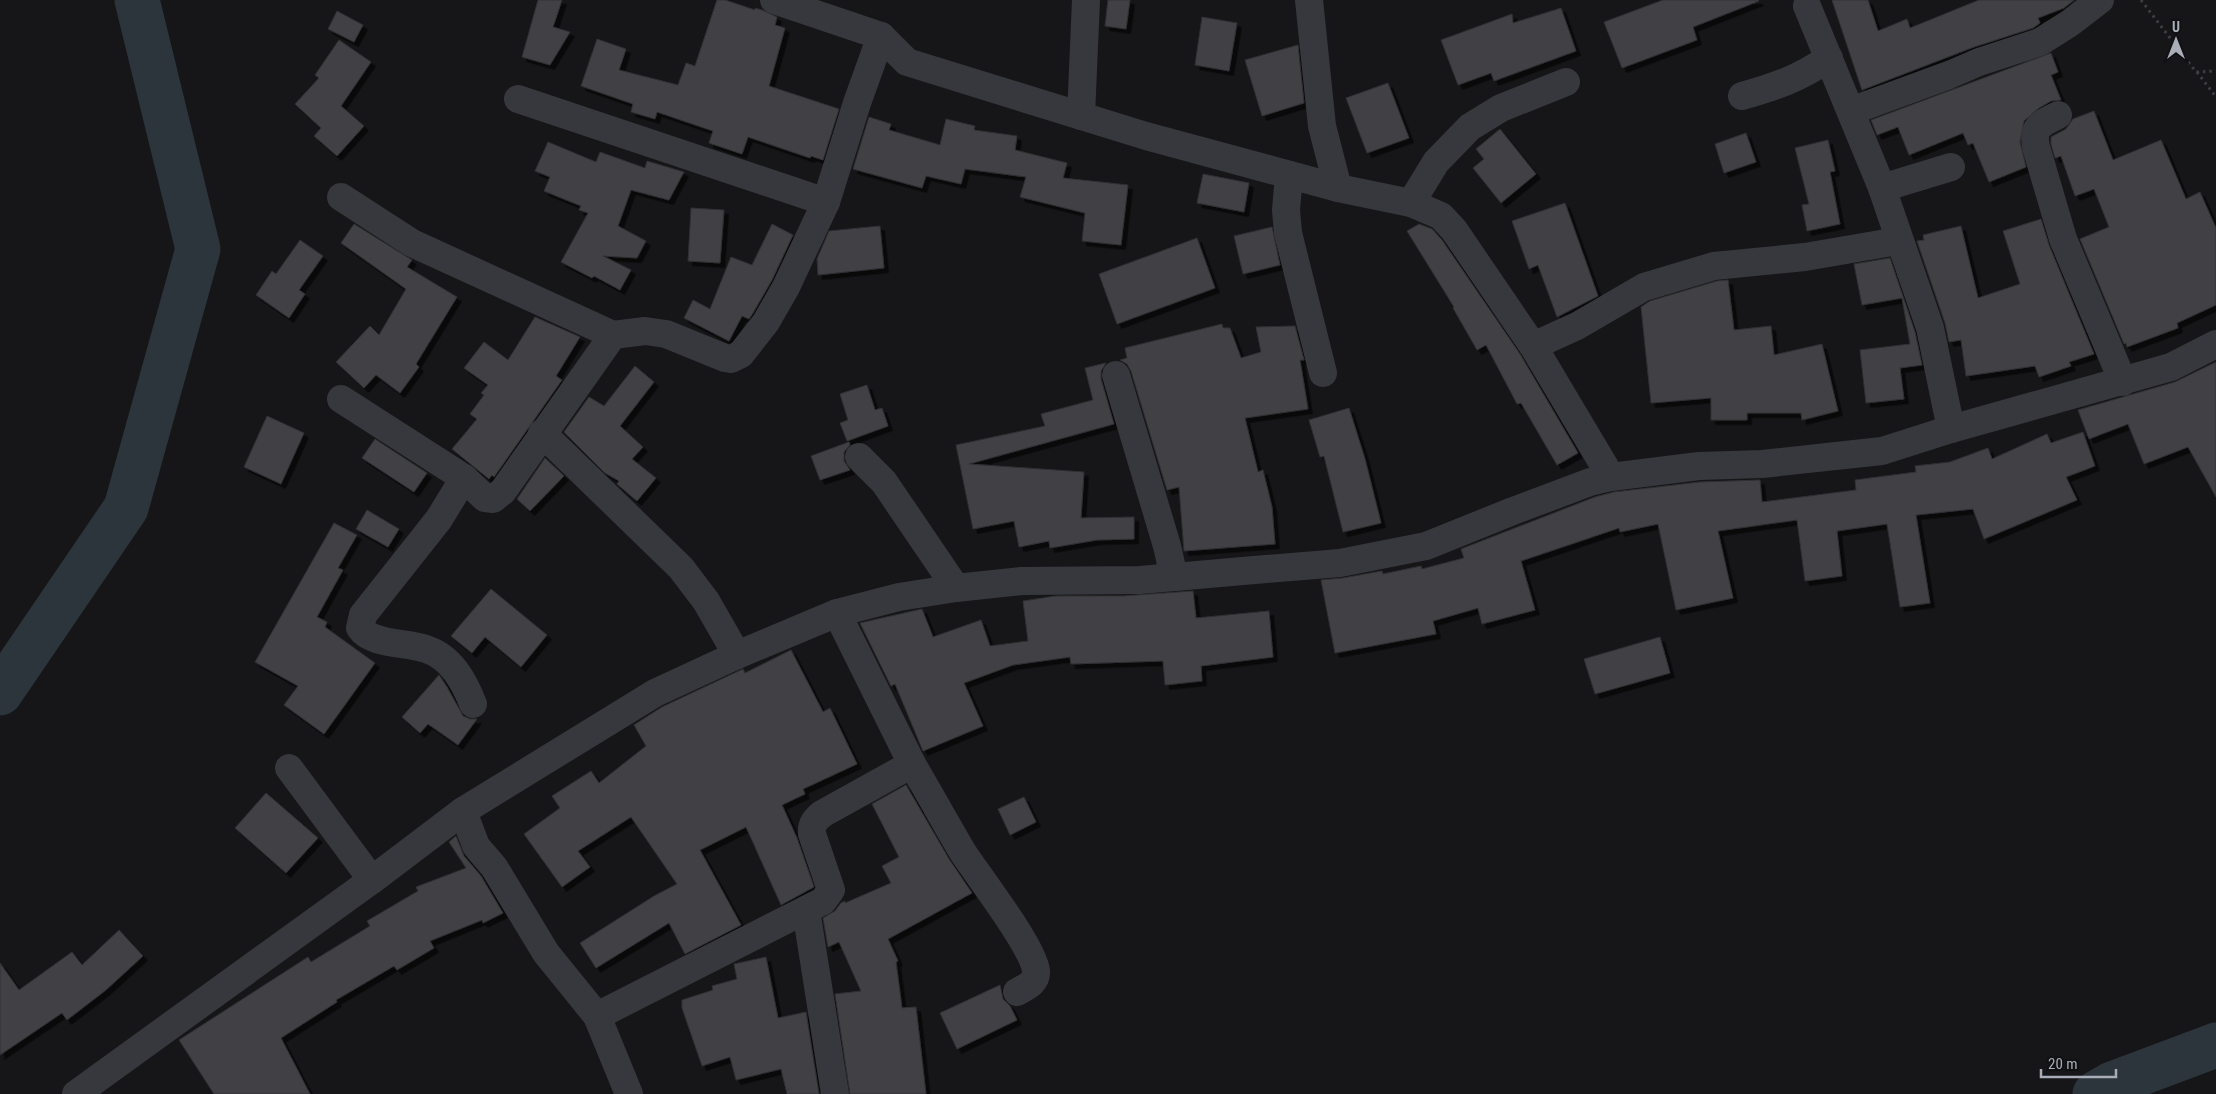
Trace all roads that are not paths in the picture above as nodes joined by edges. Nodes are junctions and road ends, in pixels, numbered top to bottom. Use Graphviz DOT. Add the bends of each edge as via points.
graph roads {
  1 [pos="774,0"];
  2 [pos="1086,0"];
  3 [pos="1309,0"];
  4 [pos="2100,0"];
  5 [pos="1807,6"];
  6 [pos="881,36"];
  7 [pos="1829,58"];
  8 [pos="1566,82"];
  9 [pos="1742,96"];
  10 [pos="518,99"];
  11 [pos="1851,111"];
  12 [pos="2058,115"];
  13 [pos="1081,116"];
  14 [pos="1951,167"];
  15 [pos="1289,175"];
  16 [pos="1338,188"];
  17 [pos="1882,188"];
  18 [pos="341,197"];
  19 [pos="826,202"];
  20 [pos="1411,202"];
  21 [pos="1898,241"];
  22 [pos="613,335"];
  23 [pos="2216,344"];
  24 [pos="1533,346"];
  25 [pos="1323,373"];
  26 [pos="1116,375"];
  27 [pos="2124,382"];
  28 [pos="341,399"];
  29 [pos="1951,429"];
  30 [pos="542,433"];
  31 [pos="859,457"];
  32 [pos="1611,477"];
  33 [pos="464,478"];
  34 [pos="1174,577"];
  35 [pos="956,588"];
  36 [pos="837,613"];
  37 [pos="736,655"];
  38 [pos="473,704"];
  39 [pos="912,764"];
  40 [pos="289,768"];
  41 [pos="464,811"];
  42 [pos="372,880"];
  43 [pos="806,910"];
  44 [pos="1018,992"];
  45 [pos="597,1016"];
  46 [pos="76,1094"];
  47 [pos="629,1094"];
  48 [pos="835,1094"];
  1 -- 6 [label="street"];
  2 -- 13 [label="street"];
  3 -- 16 [label="street" via="1322,126"];
  4 -- 11 [label="street" via="2040,42"];
  5 -- 7 [label="street"];
  6 -- 13 [label="street" via="907,62"];
  6 -- 19 [label="street"];
  7 -- 9 [label="street" via="1807,73 1773,88"];
  7 -- 11 [label="street"];
  8 -- 20 [label="street" via="1501,108 1470,127 1436,162"];
  10 -- 19 [label="street"];
  11 -- 17 [label="street"];
  12 -- 27 [label="street" via="2040,125 2034,136 2036,147 2063,239"];
  13 -- 15 [label="street"];
  14 -- 17 [label="street"];
  15 -- 16 [label="street"];
  15 -- 25 [label="street" via="1288,233"];
  16 -- 20 [label="street"];
  17 -- 21 [label="street"];
  18 -- 22 [label="street" via="412,243"];
  19 -- 22 [label="street" via="766,322 736,357 725,358 666,334 645,331"];
  20 -- 24 [label="street" via="1441,216 1454,230"];
  21 -- 24 [label="street" via="1805,257 1714,266 1644,287 1577,326"];
  21 -- 29 [label="street" via="1930,328"];
  22 -- 30 [label="street"];
  23 -- 27 [label="street" via="2171,367"];
  24 -- 32 [label="street"];
  26 -- 34 [label="street"];
  27 -- 29 [label="street"];
  28 -- 33 [label="street"];
  29 -- 32 [label="street" via="1882,451 1762,464 1699,466"];
  30 -- 33 [label="street" via="493,499 485,498"];
  30 -- 37 [label="street" via="681,568 706,601"];
  31 -- 35 [label="street" via="884,482"];
  32 -- 34 [label="street" via="1426,546 1340,562"];
  33 -- 38 [label="street" via="438,519 363,615 360,628 370,637 426,649 443,658 455,670"];
  34 -- 35 [label="street" via="1022,581"];
  35 -- 36 [label="street" via="899,597"];
  36 -- 37 [label="street"];
  36 -- 39 [label="street"];
  37 -- 41 [label="street" via="655,694"];
  39 -- 43 [label="street" via="815,820 812,834 831,890 823,901"];
  39 -- 44 [label="street" via="1034,964 1035,978"];
  40 -- 42 [label="street"];
  41 -- 42 [label="street"];
  41 -- 45 [label="street" via="476,846 494,867 546,953"];
  42 -- 46 [label="street"];
  43 -- 45 [label="street"];
  43 -- 48 [label="street"];
  45 -- 47 [label="street"];
}
